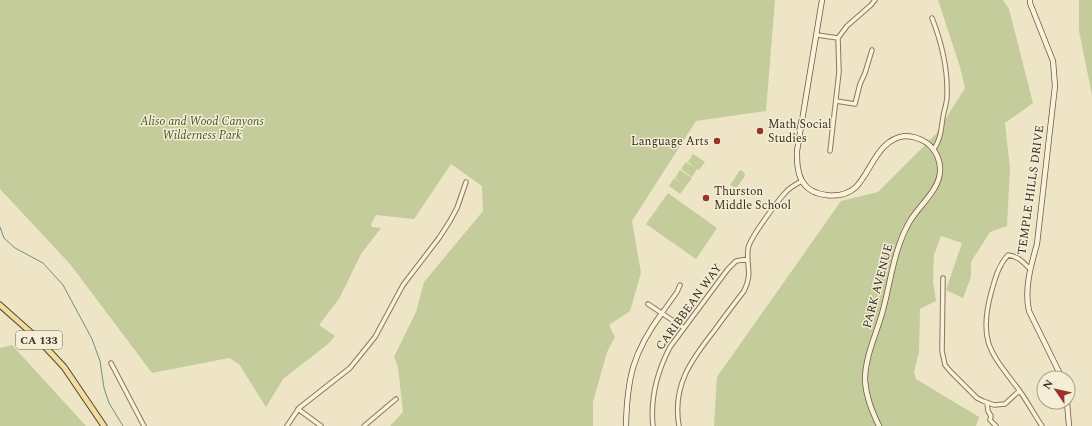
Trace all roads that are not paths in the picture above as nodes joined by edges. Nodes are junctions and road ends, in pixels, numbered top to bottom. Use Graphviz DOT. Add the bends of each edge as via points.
graph roads {
  1 [pos="822,0"];
  2 [pos="875,0"];
  3 [pos="1030,0"];
  4 [pos="932,18"];
  5 [pos="817,35"];
  6 [pos="838,38"];
  7 [pos="872,50"];
  8 [pos="836,101"];
  9 [pos="934,149"];
  10 [pos="830,151"];
  11 [pos="802,181"];
  12 [pos="466,182"];
  13 [pos="748,259"];
  14 [pos="1030,269"];
  15 [pos="943,278"];
  16 [pos="680,286"];
  17 [pos="0,304"];
  18 [pos="648,304"];
  19 [pos="662,313"];
  20 [pos="684,328"];
  21 [pos="111,364"];
  22 [pos="1058,370"];
  23 [pos="1020,391"];
  24 [pos="396,399"];
  25 [pos="987,402"];
  26 [pos="298,409"];
  27 [pos="1068,410"];
  28 [pos="104,426"];
  29 [pos="144,426"];
  30 [pos="287,426"];
  31 [pos="321,426"];
  32 [pos="364,426"];
  33 [pos="626,426"];
  34 [pos="653,426"];
  35 [pos="679,426"];
  36 [pos="879,426"];
  37 [pos="996,426"];
  38 [pos="1042,426"];
  39 [pos="1069,426"];
  1 -- 5 [label="main road"];
  2 -- 6 [label="street"];
  3 -- 14 [label="main road, TEMPLE HILLS DRIVE" via="1053,61 1055,86 1037,244"];
  4 -- 9 [label="street" via="938,33 945,68 947,96 941,134"];
  5 -- 6 [label="street"];
  5 -- 11 [label="main road" via="797,151 797,164"];
  6 -- 8 [label="street" via="840,72"];
  7 -- 8 [label="street" via="855,104"];
  8 -- 10 [label="street"];
  9 -- 11 [label="main road" via="926,142 913,137 899,137 882,149 856,186 837,195 817,194"];
  9 -- 36 [label="main road, PARK AVENUE" via="940,165 939,178 936,186 910,220 900,242 866,370 868,399"];
  11 -- 13 [label="street" via="786,192 752,238 748,248"];
  12 -- 26 [label="street" via="450,221 402,285 375,337 350,368"];
  13 -- 20 [label="street, CARIBBEAN WAY" via="736,261 728,269"];
  13 -- 35 [label="street" via="750,275 744,291 694,356 687,369 679,392"];
  14 -- 22 [label="main road, TEMPLE HILLS DRIVE" via="1027,294 1029,312"];
  14 -- 23 [label="street" via="1014,256 1008,255 1001,262 989,301 986,322 988,346"];
  15 -- 25 [label="street" via="942,351 945,365 977,398"];
  16 -- 19 [label="street"];
  17 -- 28 [label="main road, CA 133" via="64,367"];
  18 -- 19 [label="street"];
  19 -- 20 [label="street"];
  19 -- 33 [label="main road" via="644,341 633,367 626,398"];
  20 -- 34 [label="street, CARIBBEAN WAY" via="668,352 657,376 652,410"];
  21 -- 29 [label="street"];
  23 -- 25 [label="street" via="1006,404 994,405"];
  23 -- 38 [label="street"];
  24 -- 32 [label="street"];
  25 -- 37 [label="street" via="990,420"];
  26 -- 30 [label="street"];
  26 -- 31 [label="street"];
  27 -- 39 [label="main road"];
}
